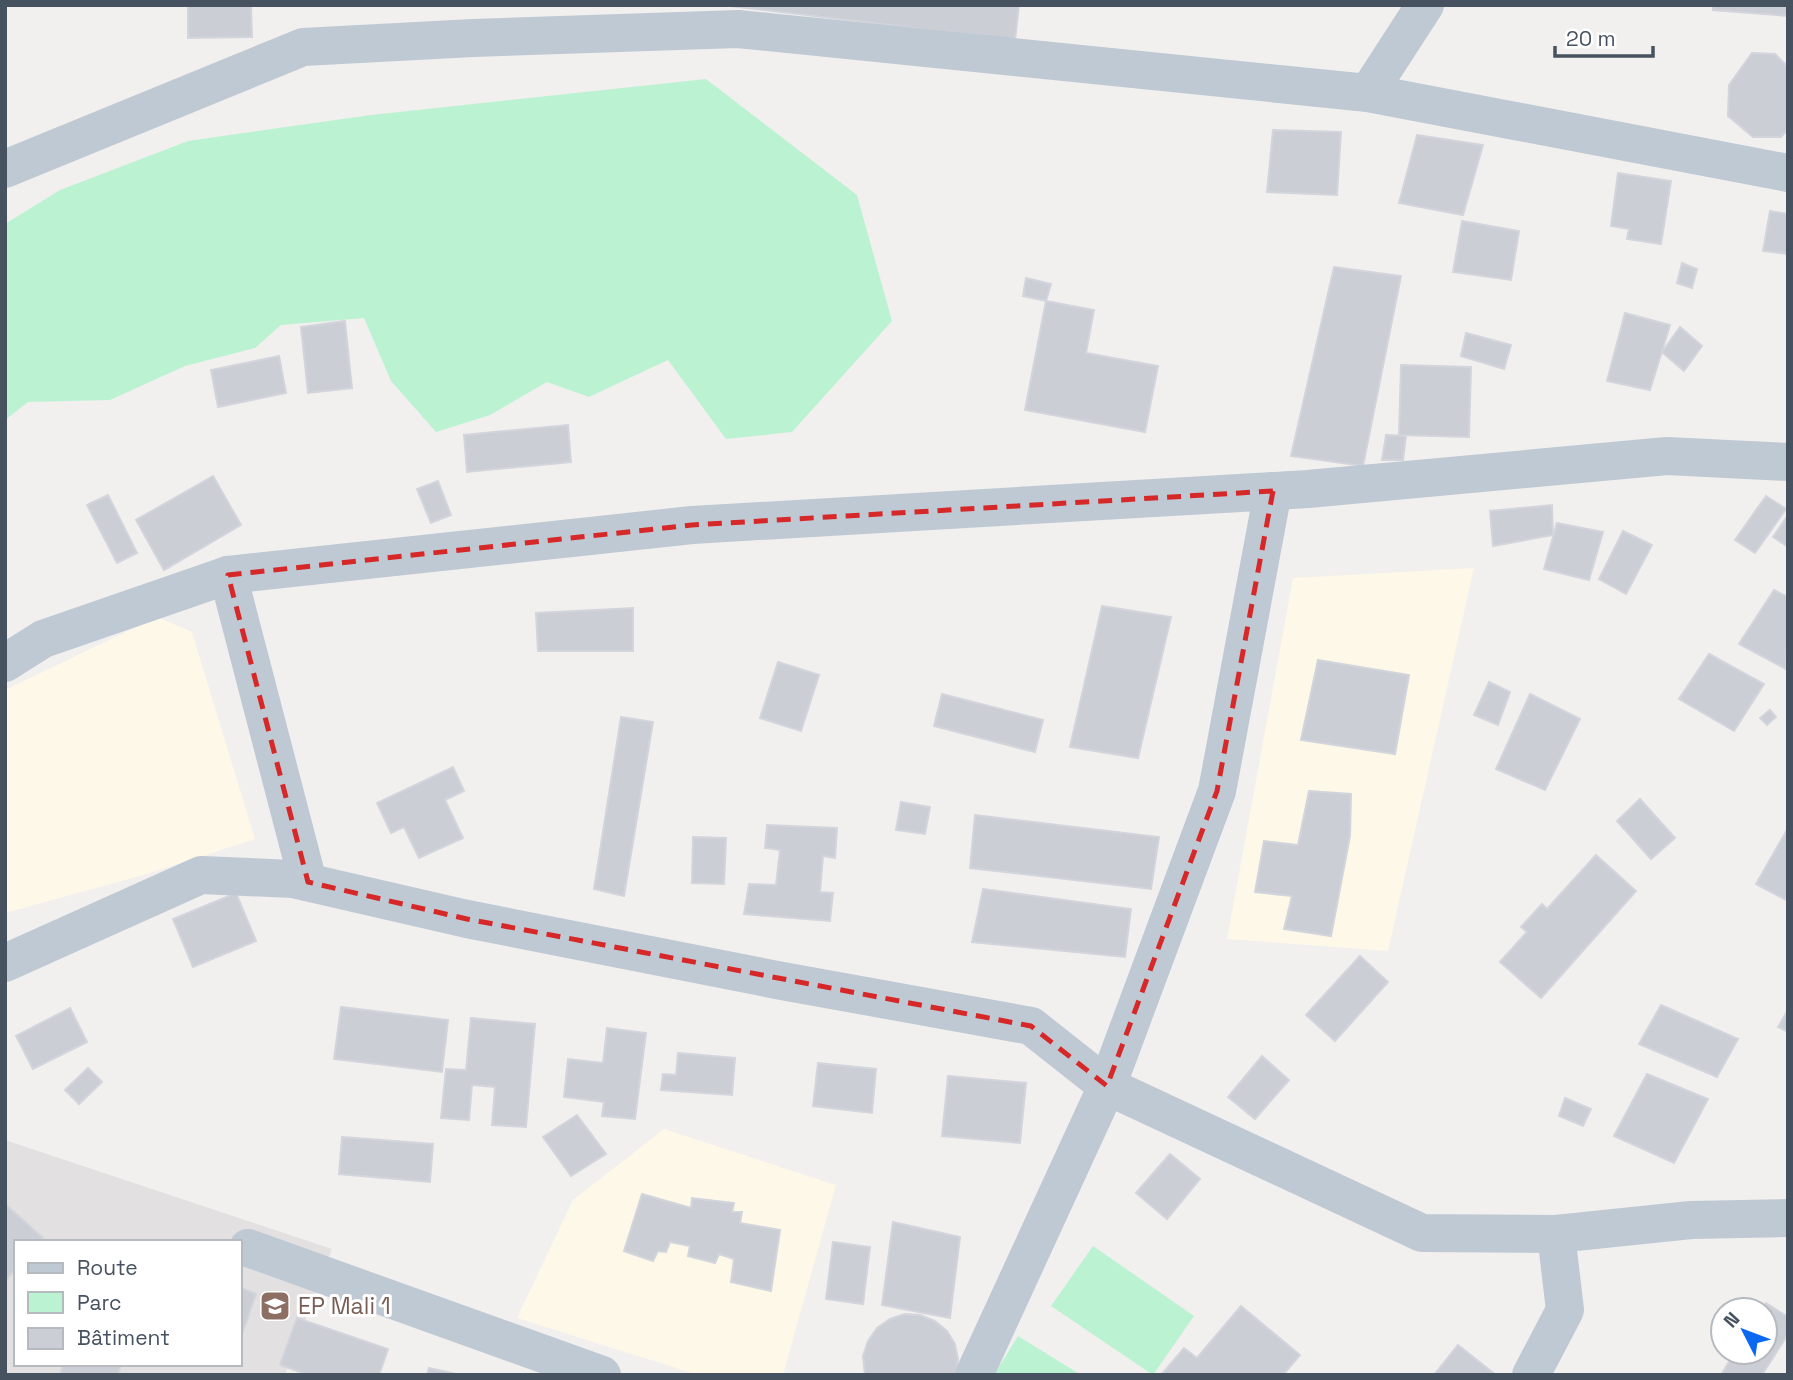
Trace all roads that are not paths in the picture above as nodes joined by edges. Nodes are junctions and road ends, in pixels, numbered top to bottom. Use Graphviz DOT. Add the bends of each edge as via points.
graph roads {
  1 [pos="1425,5"];
  2 [pos="1368,93"];
  3 [pos="5,169"];
  4 [pos="1788,173"];
  5 [pos="1788,462"];
  6 [pos="1273,491"];
  7 [pos="228,575"];
  8 [pos="5,663"];
  9 [pos="308,882"];
  10 [pos="5,962"];
  11 [pos="1107,1086"];
  12 [pos="1788,1218"];
  13 [pos="1556,1234"];
  14 [pos="248,1248"];
  15 [pos="602,1375"];
  16 [pos="974,1375"];
  17 [pos="1531,1375"];
  1 -- 2 [label="street"];
  2 -- 3 [label="street" via="738,29 460,38 303,47"];
  2 -- 4 [label="street"];
  5 -- 6 [label="street" via="1667,456"];
  6 -- 7 [label="street" via="692,525"];
  6 -- 11 [label="street" via="1217,791"];
  7 -- 8 [label="street" via="43,639"];
  7 -- 9 [label="street"];
  9 -- 10 [label="street" via="201,875"];
  9 -- 11 [label="street" via="467,919 1031,1027"];
  11 -- 13 [label="street" via="1422,1233"];
  11 -- 16 [label="street"];
  12 -- 13 [label="street" via="1691,1220"];
  13 -- 17 [label="street" via="1565,1310"];
  14 -- 15 [label="street"];
}
